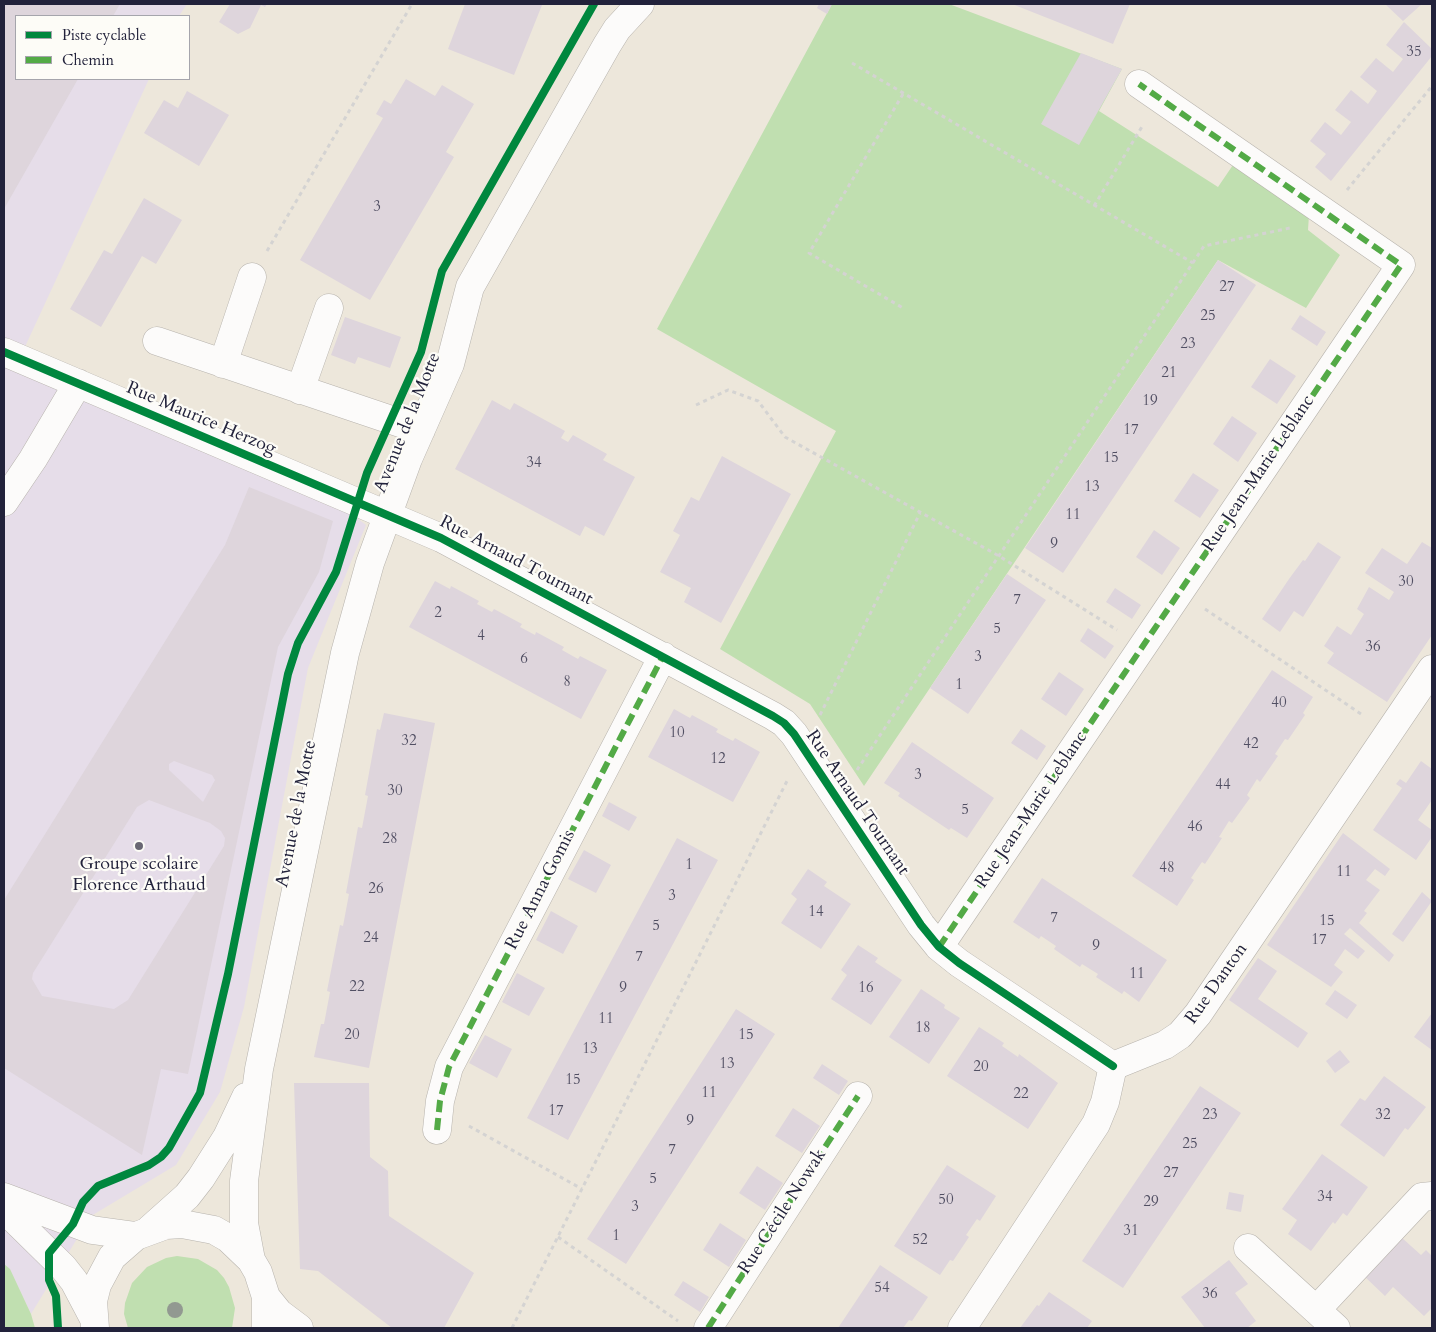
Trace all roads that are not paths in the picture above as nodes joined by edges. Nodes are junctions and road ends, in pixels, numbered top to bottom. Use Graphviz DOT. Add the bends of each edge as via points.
graph roads {
  1 [pos="640,4"];
  2 [pos="1149,91"];
  3 [pos="252,277"];
  4 [pos="329,308"];
  5 [pos="158,341"];
  6 [pos="4,352"];
  7 [pos="223,364"];
  8 [pos="78,383"];
  9 [pos="300,390"];
  10 [pos="421,430"];
  11 [pos="4,502"];
  12 [pos="388,513"];
  13 [pos="663,656"];
  14 [pos="1432,669"];
  15 [pos="939,947"];
  16 [pos="1113,1066"];
  17 [pos="259,1068"];
  18 [pos="858,1096"];
  19 [pos="438,1120"];
  20 [pos="1432,1196"];
  21 [pos="4,1197"];
  22 [pos="4,1209"];
  23 [pos="143,1232"];
  24 [pos="1248,1248"];
  25 [pos="251,1260"];
  26 [pos="266,1298"];
  27 [pos="1317,1309"];
  28 [pos="94,1322"];
  29 [pos="266,1328"];
  30 [pos="299,1328"];
  31 [pos="708,1328"];
  32 [pos="962,1328"];
  33 [pos="1336,1328"];
  1 -- 10 [label="street, Avenue de la Motte" via="607,45 476,275 466,299 450,364"];
  2 -- 15 [label="street, Rue Jean-Marie Leblanc" via="1401,265"];
  3 -- 7 [label="street"];
  4 -- 9 [label="street"];
  5 -- 7 [label="street"];
  6 -- 8 [label="street, Rue Maurice Herzog"];
  7 -- 9 [label="street"];
  8 -- 11 [label="street"];
  8 -- 12 [label="street, Rue Maurice Herzog"];
  9 -- 10 [label="street"];
  10 -- 12 [label="street, Avenue de la Motte"];
  12 -- 13 [label="street, Rue Arnaud Tournant"];
  12 -- 17 [label="street, Avenue de la Motte" via="351,627"];
  13 -- 15 [label="street, Rue Arnaud Tournant" via="784,723"];
  13 -- 19 [label="street, Rue Anna Gomis" via="449,1067"];
  14 -- 16 [label="street, Rue Danton" via="1198,1014 1180,1035 1165,1045"];
  15 -- 16 [label="street, Rue Arnaud Tournant"];
  16 -- 32 [label="street" via="1096,1124"];
  17 -- 23 [label="street, Avenue de la Motte" via="227,1138 201,1178 187,1196"];
  17 -- 25 [label="street, Avenue de la Motte" via="244,1181 244,1223"];
  18 -- 31 [label="street, Rue Cécile Nowak"];
  20 -- 27 [label="street" via="1422,1197"];
  21 -- 23 [label="street" via="92,1230"];
  22 -- 28 [label="street" via="74,1280"];
  23 -- 25 [label="street" via="182,1224 198,1226 228,1238"];
  23 -- 28 [label="street, Avenue de la Motte" via="123,1245 103,1270 96,1285"];
  24 -- 27 [label="street"];
  25 -- 26 [label="street"];
  26 -- 29 [label="street"];
  26 -- 30 [label="street"];
  27 -- 33 [label="street"];
}
